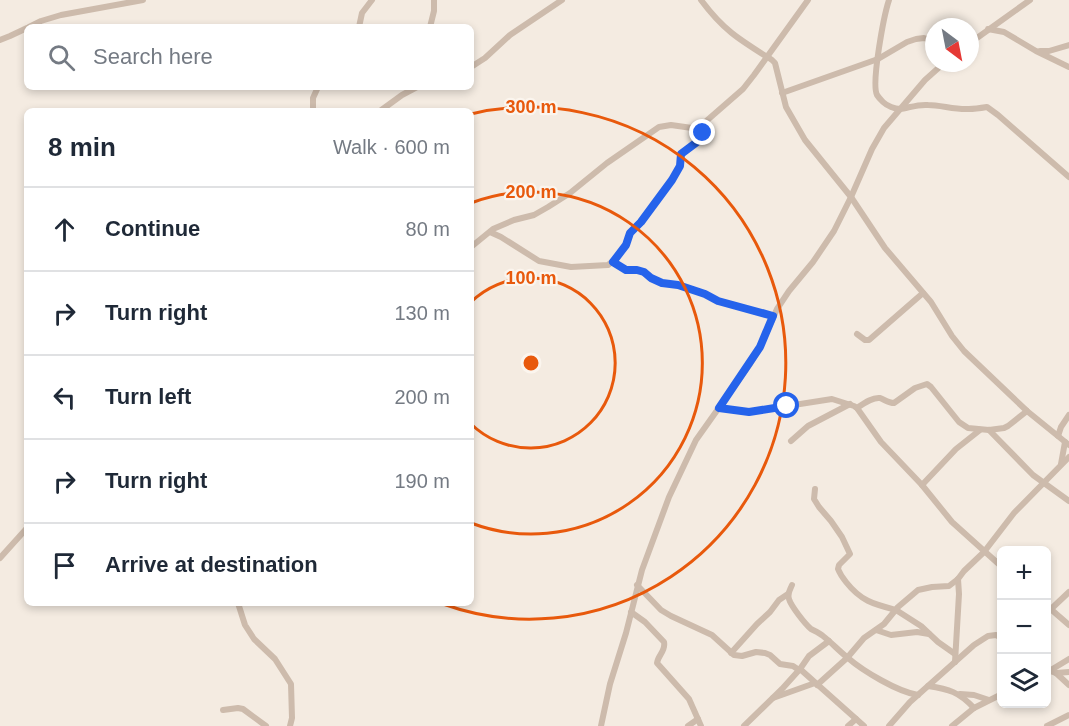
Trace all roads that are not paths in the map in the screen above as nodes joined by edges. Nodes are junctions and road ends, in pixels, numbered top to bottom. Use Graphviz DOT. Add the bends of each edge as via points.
graph roads {
  1 [pos="143,0"];
  2 [pos="372,0"];
  3 [pos="434,0"];
  4 [pos="562,0"];
  5 [pos="701,0"];
  6 [pos="808,0"];
  7 [pos="889,0"];
  8 [pos="1030,0"];
  9 [pos="35,24"];
  10 [pos="359,24"];
  11 [pos="431,24"];
  12 [pos="988,29"];
  13 [pos="24,30"];
  14 [pos="979,36"];
  15 [pos="925,38"];
  16 [pos="0,40"];
  17 [pos="1069,45"];
  18 [pos="1036,51"];
  19 [pos="767,56"];
  20 [pos="878,59"];
  21 [pos="474,65"];
  22 [pos="1069,67"];
  23 [pos="934,72"];
  24 [pos="317,90"];
  25 [pos="411,90"];
  26 [pos="782,93"];
  27 [pos="313,108"];
  28 [pos="384,108"];
  29 [pos="900,109"];
  30 [pos="704,123"];
  31 [pos="1069,177"];
  32 [pos="851,197"];
  33 [pos="489,231"];
  34 [pos="474,244"];
  35 [pos="613,262"];
  36 [pos="923,293"];
  37 [pos="773,316"];
  38 [pos="857,334"];
  39 [pos="854,406"];
  40 [pos="719,408"];
  41 [pos="1027,411"];
  42 [pos="1069,415"];
  43 [pos="980,429"];
  44 [pos="988,430"];
  45 [pos="1059,436"];
  46 [pos="791,441"];
  47 [pos="1067,444"];
  48 [pos="1069,457"];
  49 [pos="1061,465"];
  50 [pos="1043,483"];
  51 [pos="922,484"];
  52 [pos="815,489"];
  53 [pos="1069,501"];
  54 [pos="24,531"];
  55 [pos="984,552"];
  56 [pos="0,558"];
  57 [pos="997,563"];
  58 [pos="958,579"];
  59 [pos="637,585"];
  60 [pos="792,585"];
  61 [pos="1069,592"];
  62 [pos="788,594"];
  63 [pos="239,606"];
  64 [pos="1051,606"];
  65 [pos="1051,609"];
  66 [pos="896,610"];
  67 [pos="631,612"];
  68 [pos="1069,625"];
  69 [pos="876,630"];
  70 [pos="929,634"];
  71 [pos="997,635"];
  72 [pos="829,641"];
  73 [pos="731,652"];
  74 [pos="955,654"];
  75 [pos="846,658"];
  76 [pos="1069,659"];
  77 [pos="955,662"];
  78 [pos="799,670"];
  79 [pos="1051,671"];
  80 [pos="1051,672"];
  81 [pos="1069,672"];
  82 [pos="1051,673"];
  83 [pos="816,684"];
  84 [pos="1069,685"];
  85 [pos="928,686"];
  86 [pos="959,694"];
  87 [pos="918,695"];
  88 [pos="997,696"];
  89 [pos="773,699"];
  90 [pos="989,700"];
  91 [pos="974,708"];
  92 [pos="223,710"];
  93 [pos="1069,715"];
  94 [pos="698,719"];
  95 [pos="856,719"];
  96 [pos="266,726"];
  97 [pos="290,726"];
  98 [pos="601,726"];
  99 [pos="688,726"];
  100 [pos="701,726"];
  101 [pos="744,726"];
  102 [pos="848,726"];
  103 [pos="864,726"];
  104 [pos="889,726"];
  105 [pos="952,726"];
  106 [pos="1047,726"];
  1 -- 9 [label="street" via="60,15"];
  2 -- 10 [label="street"];
  3 -- 11 [label="street"];
  4 -- 21 [label="street"];
  5 -- 19 [label="street" via="729,32"];
  6 -- 19 [label="street"];
  7 -- 20 [label="street"];
  8 -- 12 [label="street"];
  12 -- 14 [label="street"];
  12 -- 18 [label="street" via="1004,32"];
  13 -- 16 [label="street"];
  15 -- 20 [label="street" via="907,42"];
  17 -- 18 [label="street"];
  18 -- 22 [label="street"];
  19 -- 26 [label="street" via="776,67"];
  19 -- 30 [label="street" via="743,89"];
  20 -- 26 [label="street"];
  20 -- 29 [label="street" via="877,96"];
  23 -- 29 [label="street"];
  24 -- 27 [label="street"];
  25 -- 28 [label="street"];
  26 -- 32 [label="street" via="805,140"];
  29 -- 31 [label="street" via="928,105 971,110 987,107"];
  29 -- 32 [label="street" via="872,149"];
  30 -- 33 [label="street" via="692,128 659,127 548,207"];
  30 -- 35 [label="street" via="703,133 681,154 672,180 630,233"];
  32 -- 36 [label="street" via="885,248"];
  32 -- 37 [label="street" via="834,231"];
  33 -- 34 [label="street"];
  33 -- 35 [label="street" via="539,261 571,267 606,266"];
  35 -- 37 [label="street" via="626,270 644,272 662,283"];
  36 -- 38 [label="street" via="869,340"];
  36 -- 41 [label="street" via="964,351"];
  37 -- 40 [label="street" via="760,347"];
  39 -- 40 [label="street" via="832,399 749,412"];
  39 -- 43 [label="street" via="876,398 894,403 927,384 959,422"];
  39 -- 46 [label="street" via="808,426"];
  39 -- 51 [label="street" via="885,447"];
  40 -- 59 [label="street" via="680,471"];
  41 -- 44 [label="street" via="1008,426"];
  41 -- 45 [label="street"];
  42 -- 45 [label="street"];
  43 -- 44 [label="street"];
  43 -- 51 [label="street"];
  44 -- 50 [label="street"];
  45 -- 47 [label="street"];
  47 -- 49 [label="street"];
  48 -- 49 [label="street"];
  49 -- 50 [label="street"];
  50 -- 53 [label="street"];
  50 -- 55 [label="street"];
  51 -- 55 [label="street" via="952,522"];
  52 -- 66 [label="street" via="814,499 850,554 839,565 841,576 863,599"];
  54 -- 56 [label="street"];
  55 -- 57 [label="street"];
  55 -- 58 [label="street"];
  58 -- 66 [label="street" via="949,586 918,590"];
  58 -- 74 [label="street"];
  59 -- 67 [label="street"];
  59 -- 73 [label="street" via="661,610 712,635"];
  60 -- 62 [label="street"];
  61 -- 64 [label="street"];
  62 -- 72 [label="street" via="806,623"];
  62 -- 73 [label="street"];
  63 -- 97 [label="street" via="254,639 275,659 291,684"];
  65 -- 68 [label="street"];
  66 -- 69 [label="street"];
  66 -- 70 [label="street"];
  67 -- 94 [label="street" via="664,642 657,663 689,699"];
  67 -- 98 [label="street"];
  69 -- 70 [label="street" via="891,635"];
  69 -- 75 [label="street"];
  70 -- 74 [label="street"];
  71 -- 77 [label="street" via="982,639"];
  72 -- 75 [label="street"];
  72 -- 78 [label="street" via="808,656"];
  73 -- 78 [label="street" via="737,656 765,652 780,664"];
  74 -- 77 [label="street"];
  75 -- 83 [label="street"];
  75 -- 87 [label="street" via="890,685"];
  76 -- 79 [label="street"];
  77 -- 85 [label="street"];
  78 -- 83 [label="street"];
  78 -- 89 [label="street"];
  80 -- 81 [label="street"];
  82 -- 84 [label="street"];
  83 -- 89 [label="street"];
  83 -- 95 [label="street"];
  85 -- 86 [label="street"];
  85 -- 87 [label="street"];
  86 -- 90 [label="street"];
  86 -- 91 [label="street"];
  87 -- 104 [label="street"];
  88 -- 90 [label="street"];
  89 -- 101 [label="street"];
  90 -- 91 [label="street"];
  91 -- 105 [label="street"];
  92 -- 96 [label="street" via="243,709"];
  93 -- 106 [label="street"];
  94 -- 99 [label="street"];
  94 -- 100 [label="street"];
  95 -- 102 [label="street"];
  95 -- 103 [label="street"];
}
